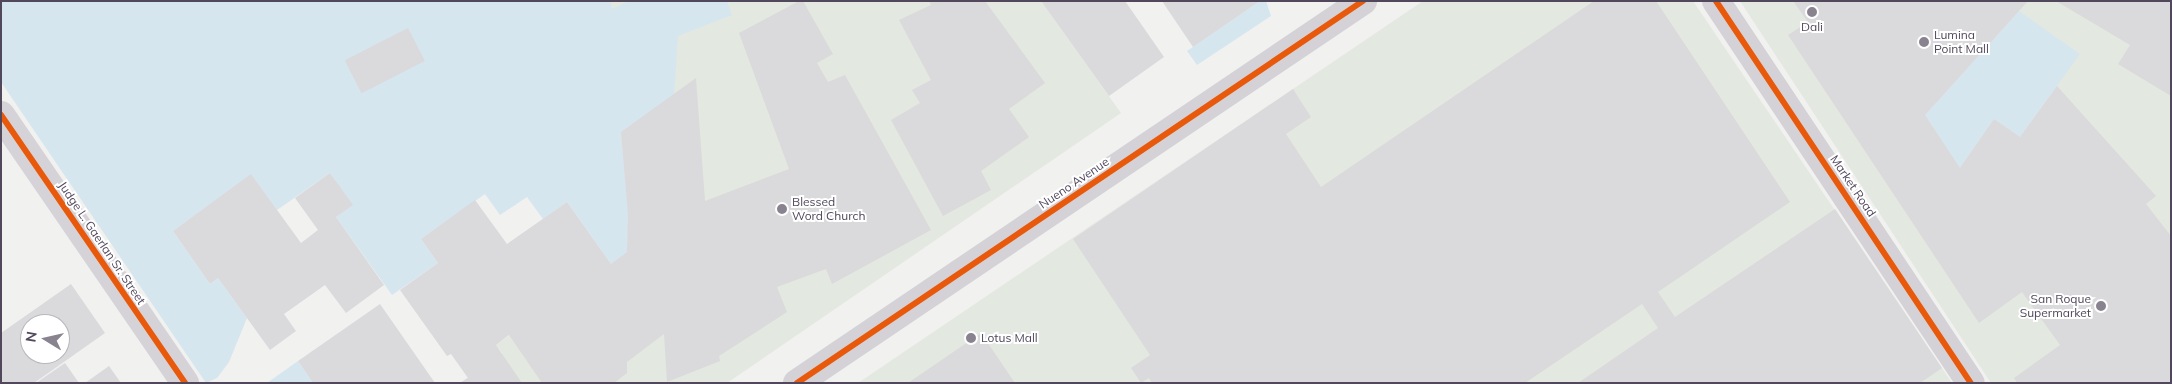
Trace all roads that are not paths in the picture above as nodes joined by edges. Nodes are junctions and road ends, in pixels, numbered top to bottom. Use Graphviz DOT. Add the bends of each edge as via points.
graph roads {
  1 [pos="1363,1"];
  2 [pos="1716,1"];
  3 [pos="1,115"];
  4 [pos="185,383"];
  5 [pos="797,383"];
  6 [pos="1971,383"];
  1 -- 5 [label="main road, Nueno Avenue"];
  2 -- 6 [label="main road, Market Road"];
  3 -- 4 [label="street, Judge L. Gaerlan Sr. Street"];
}
